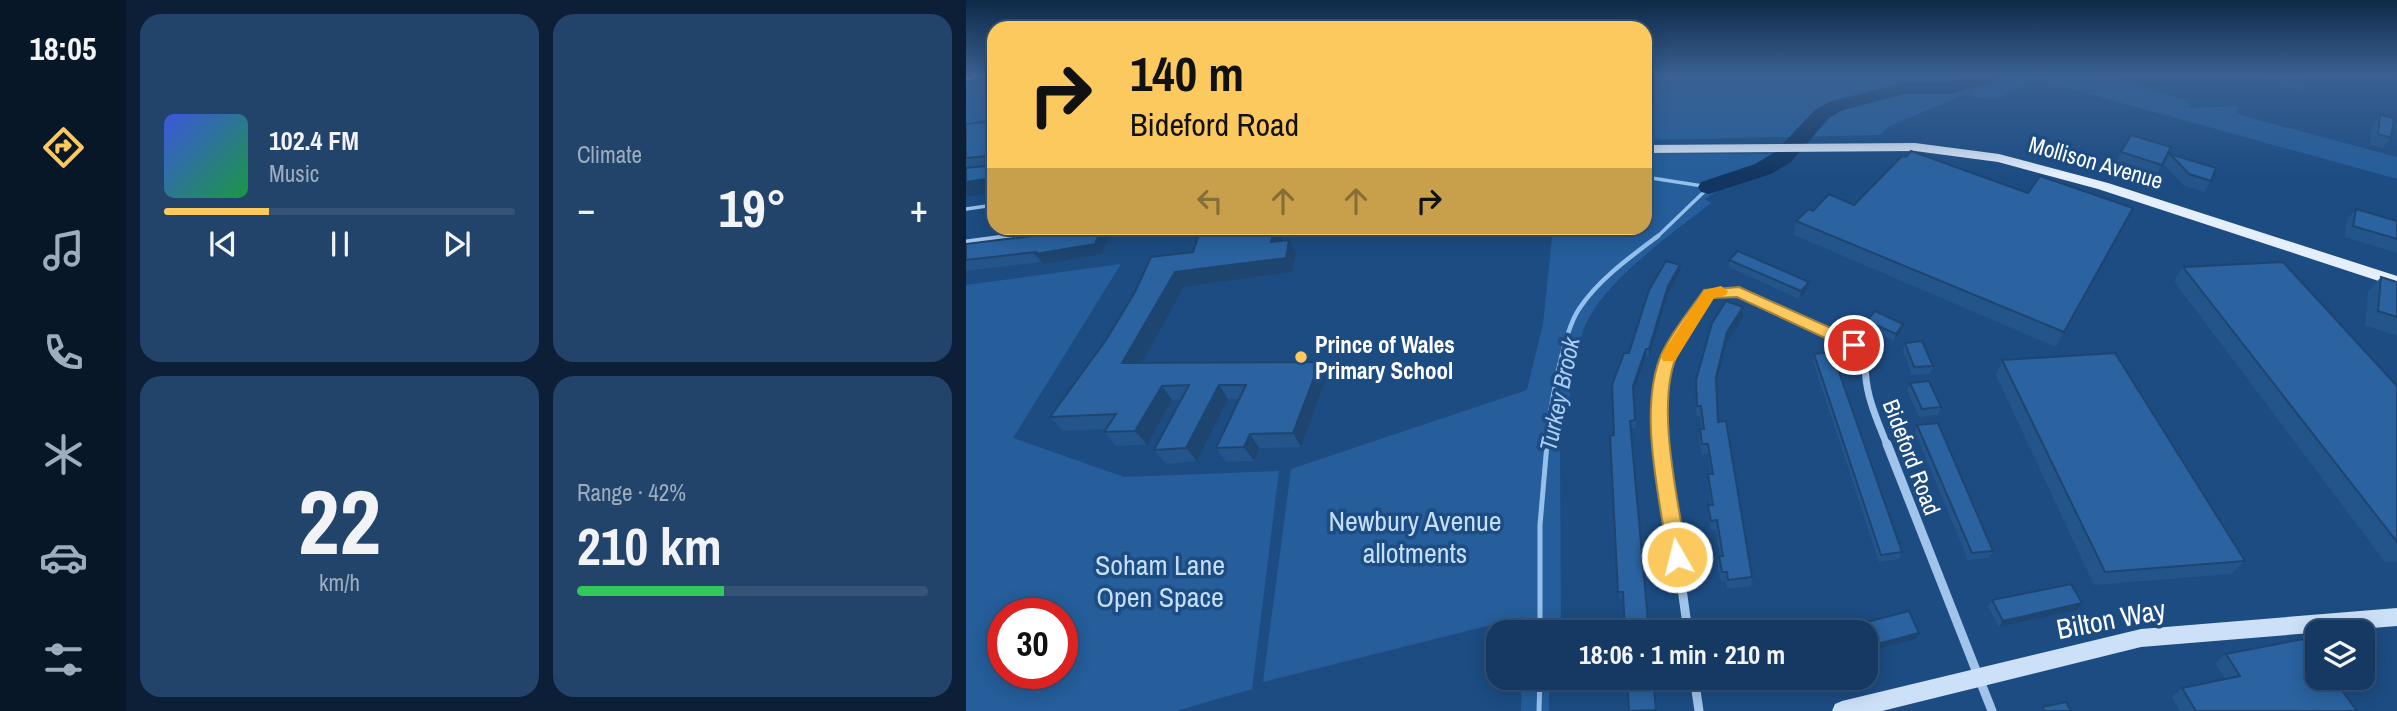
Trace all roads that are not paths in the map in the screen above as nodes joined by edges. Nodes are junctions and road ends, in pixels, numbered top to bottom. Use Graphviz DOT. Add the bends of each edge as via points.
graph roads {
  1 [pos="1652,149"];
  2 [pos="1028,235"];
  3 [pos="966,243"];
  4 [pos="2397,282"];
  5 [pos="2397,617"];
  6 [pos="1686,620"];
  7 [pos="1978,678"];
  8 [pos="1696,690"];
  9 [pos="1699,711"];
  10 [pos="1842,711"];
  11 [pos="1992,711"];
  1 -- 4 [label="main road, Mollison Avenue" via="1915,147 2026,163"];
  2 -- 3 [label="street"];
  5 -- 7 [label="street, Bilton Way" via="2141,638"];
  6 -- 7 [label="street, Bideford Road" via="1660,432 1661,392 1670,354 1709,293 1739,292 1854,345 1866,357 1869,399"];
  7 -- 10 [label="street, Bilton Way"];
  7 -- 11 [label="street"];
  8 -- 9 [label="street"];
}
